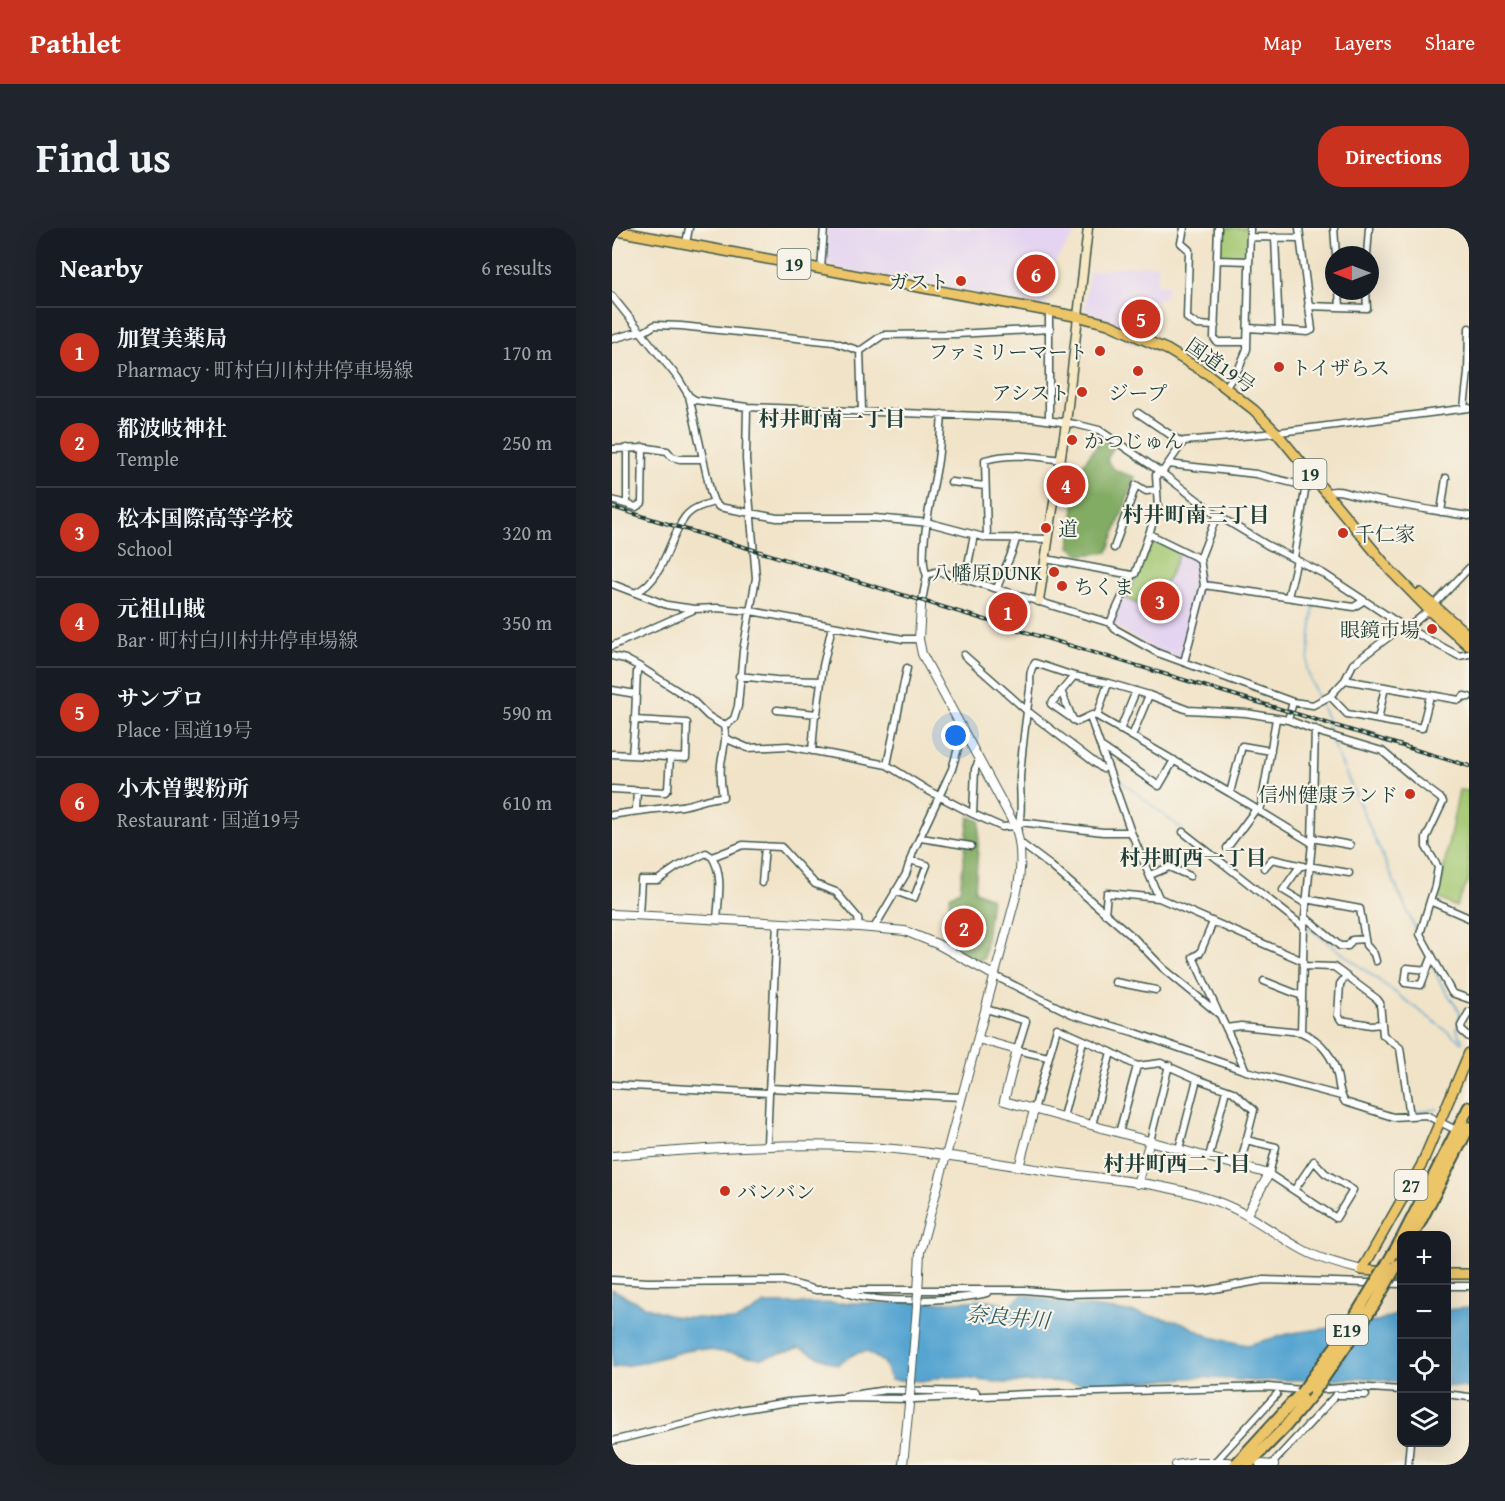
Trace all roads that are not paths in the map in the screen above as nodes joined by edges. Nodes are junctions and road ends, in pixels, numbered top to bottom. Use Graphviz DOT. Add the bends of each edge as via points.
graph roads {
  1 [pos="689,228"];
  2 [pos="824,228"];
  3 [pos="1088,228"];
  4 [pos="1184,228"];
  5 [pos="1218,228"];
  6 [pos="1250,228"];
  7 [pos="1299,228"];
  8 [pos="1334,228"];
  9 [pos="1369,228"];
  10 [pos="612,230"];
  11 [pos="1250,237"];
  12 [pos="1275,237"];
  13 [pos="1299,238"];
  14 [pos="686,243"];
  15 [pos="1335,246"];
  16 [pos="1368,246"];
  17 [pos="1217,260"];
  18 [pos="1249,261"];
  19 [pos="821,269"];
  20 [pos="612,296"];
  21 [pos="1340,300"];
  22 [pos="1366,300"];
  23 [pos="1308,306"];
  24 [pos="1340,307"];
  25 [pos="1048,311"];
  26 [pos="1080,317"];
  27 [pos="1215,326"];
  28 [pos="1248,328"];
  29 [pos="1469,328"];
  30 [pos="1050,329"];
  31 [pos="1280,330"];
  32 [pos="641,332"];
  33 [pos="612,339"];
  34 [pos="1247,342"];
  35 [pos="860,351"];
  36 [pos="1226,387"];
  37 [pos="689,396"];
  38 [pos="747,407"];
  39 [pos="1467,408"];
  40 [pos="862,410"];
  41 [pos="1138,413"];
  42 [pos="942,414"];
  43 [pos="1049,420"];
  44 [pos="1066,423"];
  45 [pos="1276,432"];
  46 [pos="1181,442"];
  47 [pos="644,447"];
  48 [pos="627,448"];
  49 [pos="612,449"];
  50 [pos="702,459"];
  51 [pos="1061,460"];
  52 [pos="1168,464"];
  53 [pos="1160,472"];
  54 [pos="1308,472"];
  55 [pos="1446,478"];
  56 [pos="951,482"];
  57 [pos="985,486"];
  58 [pos="1305,486"];
  59 [pos="1157,490"];
  60 [pos="1326,493"];
  61 [pos="612,500"];
  62 [pos="714,501"];
  63 [pos="627,504"];
  64 [pos="750,512"];
  65 [pos="1441,512"];
  66 [pos="1217,515"];
  67 [pos="1469,516"];
  68 [pos="927,523"];
  69 [pos="1149,534"];
  70 [pos="974,535"];
  71 [pos="987,538"];
  72 [pos="1016,538"];
  73 [pos="1049,539"];
  74 [pos="1114,548"];
  75 [pos="1046,559"];
  76 [pos="1200,559"];
  77 [pos="1295,559"];
  78 [pos="1469,568"];
  79 [pos="927,575"];
  80 [pos="1132,575"];
  81 [pos="964,579"];
  82 [pos="612,584"];
  83 [pos="1204,585"];
  84 [pos="997,589"];
  85 [pos="637,592"];
  86 [pos="1288,597"];
  87 [pos="1039,601"];
  88 [pos="1363,601"];
  89 [pos="921,606"];
  90 [pos="1431,608"];
  91 [pos="694,609"];
  92 [pos="751,611"];
  93 [pos="1110,623"];
  94 [pos="832,626"];
  95 [pos="1406,627"];
  96 [pos="1469,636"];
  97 [pos="919,639"];
  98 [pos="612,646"];
  99 [pos="1469,646"];
  100 [pos="1469,654"];
  101 [pos="964,655"];
  102 [pos="612,656"];
  103 [pos="1184,662"];
  104 [pos="640,667"];
  105 [pos="907,668"];
  106 [pos="739,676"];
  107 [pos="1074,676"];
  108 [pos="1345,680"];
  109 [pos="821,681"];
  110 [pos="1108,683"];
  111 [pos="1384,687"];
  112 [pos="612,690"];
  113 [pos="1061,691"];
  114 [pos="1136,691"];
  115 [pos="636,694"];
  116 [pos="1149,695"];
  117 [pos="1330,696"];
  118 [pos="1430,696"];
  119 [pos="1469,697"];
  120 [pos="1293,702"];
  121 [pos="777,710"];
  122 [pos="1026,710"];
  123 [pos="815,714"];
  124 [pos="1093,717"];
  125 [pos="1276,719"];
  126 [pos="634,720"];
  127 [pos="1073,720"];
  128 [pos="1288,720"];
  129 [pos="1378,720"];
  130 [pos="724,726"];
  131 [pos="1315,729"];
  132 [pos="1120,730"];
  133 [pos="964,734"];
  134 [pos="1132,736"];
  135 [pos="727,739"];
  136 [pos="1101,747"];
  137 [pos="812,751"];
  138 [pos="1271,751"];
  139 [pos="612,754"];
  140 [pos="632,755"];
  141 [pos="670,757"];
  142 [pos="1174,760"];
  143 [pos="979,761"];
  144 [pos="887,765"];
  145 [pos="1103,769"];
  146 [pos="612,789"];
  147 [pos="637,790"];
  148 [pos="1230,793"];
  149 [pos="939,797"];
  150 [pos="636,810"];
  151 [pos="1258,810"];
  152 [pos="973,814"];
  153 [pos="612,815"];
  154 [pos="1017,827"];
  155 [pos="1131,832"];
  156 [pos="1183,832"];
  157 [pos="921,838"];
  158 [pos="1312,840"];
  159 [pos="1019,842"];
  160 [pos="1350,845"];
  161 [pos="765,846"];
  162 [pos="971,846"];
  163 [pos="1227,848"];
  164 [pos="712,857"];
  165 [pos="910,860"];
  166 [pos="1300,866"];
  167 [pos="1308,867"];
  168 [pos="1264,868"];
  169 [pos="1349,873"];
  170 [pos="1150,875"];
  171 [pos="1190,876"];
  172 [pos="762,884"];
  173 [pos="895,891"];
  174 [pos="1159,898"];
  175 [pos="1430,901"];
  176 [pos="1306,902"];
  177 [pos="612,914"];
  178 [pos="1105,914"];
  179 [pos="639,915"];
  180 [pos="1305,917"];
  181 [pos="1469,918"];
  182 [pos="717,920"];
  183 [pos="1213,922"];
  184 [pos="777,923"];
  185 [pos="859,927"];
  186 [pos="1304,927"];
  187 [pos="874,928"];
  188 [pos="1365,939"];
  189 [pos="1432,957"];
  190 [pos="1376,961"];
  191 [pos="1303,963"];
  192 [pos="1427,970"];
  193 [pos="995,976"];
  194 [pos="1346,976"];
  195 [pos="1264,981"];
  196 [pos="1115,982"];
  197 [pos="1156,990"];
  198 [pos="1302,996"];
  199 [pos="1469,999"];
  200 [pos="986,1009"];
  201 [pos="1469,1012"];
  202 [pos="1220,1015"];
  203 [pos="1382,1024"];
  204 [pos="1226,1028"];
  205 [pos="1301,1032"];
  206 [pos="1469,1037"];
  207 [pos="978,1039"];
  208 [pos="1083,1041"];
  209 [pos="1017,1050"];
  210 [pos="1111,1052"];
  211 [pos="1469,1053"];
  212 [pos="1048,1057"];
  213 [pos="1169,1065"];
  214 [pos="1137,1066"];
  215 [pos="1246,1071"];
  216 [pos="1197,1079"];
  217 [pos="612,1085"];
  218 [pos="769,1090"];
  219 [pos="1226,1090"];
  220 [pos="1341,1096"];
  221 [pos="962,1097"];
  222 [pos="1469,1106"];
  223 [pos="1034,1110"];
  224 [pos="1410,1116"];
  225 [pos="1063,1117"];
  226 [pos="1441,1122"];
  227 [pos="1466,1124"];
  228 [pos="1092,1125"];
  229 [pos="1452,1128"];
  230 [pos="1119,1132"];
  231 [pos="1469,1134"];
  232 [pos="1246,1140"];
  233 [pos="1150,1141"];
  234 [pos="767,1145"];
  235 [pos="1179,1149"];
  236 [pos="612,1156"];
  237 [pos="946,1156"];
  238 [pos="1209,1158"];
  239 [pos="1454,1159"];
  240 [pos="1240,1166"];
  241 [pos="1019,1167"];
  242 [pos="1269,1174"];
  243 [pos="1137,1184"];
  244 [pos="1295,1190"];
  245 [pos="1247,1214"];
  246 [pos="1405,1231"];
  247 [pos="1416,1231"];
  248 [pos="1397,1265"];
  249 [pos="1362,1270"];
  250 [pos="1451,1274"];
  251 [pos="1469,1274"];
  252 [pos="612,1280"];
  253 [pos="1397,1284"];
  254 [pos="1451,1286"];
  255 [pos="1469,1286"];
  256 [pos="842,1290"];
  257 [pos="990,1291"];
  258 [pos="918,1293"];
  259 [pos="1397,1390"];
  260 [pos="1277,1394"];
  261 [pos="994,1395"];
  262 [pos="1366,1395"];
  263 [pos="1451,1395"];
  264 [pos="911,1397"];
  265 [pos="1469,1397"];
  266 [pos="839,1398"];
  267 [pos="612,1441"];
  268 [pos="1410,1447"];
  269 [pos="1214,1463"];
  270 [pos="1232,1464"];
  271 [pos="1254,1464"];
  272 [pos="903,1465"];
  273 [pos="1176,1465"];
  274 [pos="1272,1465"];
  275 [pos="1408,1465"];
  1 -- 14 [label="street"];
  2 -- 19 [label="street"];
  3 -- 26 [label="main road"];
  4 -- 27 [label="street" via="1181,243 1189,250 1187,318 1197,326"];
  5 -- 17 [label="street"];
  6 -- 11 [label="street"];
  7 -- 13 [label="street"];
  8 -- 15 [label="street"];
  9 -- 16 [label="street"];
  10 -- 14 [label="main road, 国道19号 / 19"];
  11 -- 12 [label="street"];
  11 -- 18 [label="street"];
  12 -- 13 [label="street"];
  12 -- 31 [label="street"];
  13 -- 23 [label="street"];
  14 -- 19 [label="main road, 国道19号 / 19"];
  17 -- 18 [label="street"];
  17 -- 27 [label="street"];
  18 -- 28 [label="street"];
  19 -- 25 [label="main road, 国道19号 / 19"];
  20 -- 32 [label="street"];
  21 -- 24 [label="street"];
  22 -- 24 [label="street" via="1366,308"];
  23 -- 24 [label="street"];
  23 -- 31 [label="street" via="1312,330"];
  25 -- 26 [label="main road, 国道19号 / 19"];
  25 -- 30 [label="street"];
  26 -- 36 [label="main road, 国道19号 / 19" via="1142,337 1192,363"];
  26 -- 44 [label="main road"];
  27 -- 34 [label="street" via="1217,342"];
  28 -- 31 [label="street"];
  28 -- 34 [label="street"];
  29 -- 39 [label="street"];
  30 -- 35 [label="street" via="884,335"];
  30 -- 43 [label="street"];
  32 -- 33 [label="street"];
  32 -- 35 [label="street" via="655,326 681,326 834,342"];
  32 -- 37 [label="street"];
  34 -- 36 [label="street" via="1240,366"];
  35 -- 40 [label="street"];
  36 -- 45 [label="main road, 国道19号 / 19"];
  37 -- 38 [label="street" via="704,402"];
  37 -- 50 [label="street"];
  38 -- 40 [label="street"];
  38 -- 64 [label="street"];
  39 -- 45 [label="street"];
  40 -- 42 [label="street"];
  41 -- 46 [label="street"];
  42 -- 43 [label="street"];
  42 -- 68 [label="street"];
  43 -- 44 [label="street"];
  44 -- 51 [label="main road"];
  44 -- 53 [label="street" via="1099,430"];
  45 -- 46 [label="street"];
  45 -- 54 [label="main road, 国道19号 / 19"];
  46 -- 52 [label="street"];
  47 -- 48 [label="street"];
  47 -- 50 [label="street" via="667,451 680,459"];
  47 -- 63 [label="street" via="642,503 636,507"];
  48 -- 49 [label="street"];
  48 -- 63 [label="street"];
  50 -- 62 [label="street"];
  51 -- 57 [label="street" via="999,456 985,460"];
  51 -- 73 [label="main road"];
  52 -- 53 [label="street"];
  52 -- 58 [label="street" via="1256,474"];
  53 -- 59 [label="street" via="1155,475"];
  53 -- 66 [label="street"];
  54 -- 58 [label="street"];
  54 -- 60 [label="main road, 国道19号 / 19"];
  55 -- 65 [label="street"];
  56 -- 57 [label="street"];
  57 -- 71 [label="street"];
  58 -- 77 [label="street"];
  59 -- 69 [label="street" via="1158,508"];
  59 -- 74 [label="street" via="1146,491 1136,485"];
  60 -- 65 [label="street" via="1344,492"];
  60 -- 90 [label="main road, 国道19号 / 19" via="1390,570 1402,577"];
  61 -- 63 [label="street"];
  62 -- 64 [label="street" via="719,507"];
  62 -- 85 [label="street" via="685,516 653,578"];
  64 -- 68 [label="street" via="794,519 876,518"];
  64 -- 92 [label="street" via="756,578"];
  65 -- 67 [label="street"];
  66 -- 76 [label="street"];
  66 -- 77 [label="street"];
  68 -- 70 [label="street"];
  68 -- 79 [label="street"];
  69 -- 76 [label="street"];
  69 -- 80 [label="street"];
  70 -- 71 [label="street"];
  70 -- 81 [label="street"];
  71 -- 72 [label="street"];
  72 -- 73 [label="street"];
  72 -- 84 [label="street" via="1014,552"];
  73 -- 75 [label="main road"];
  75 -- 80 [label="street"];
  75 -- 87 [label="main road"];
  76 -- 83 [label="street"];
  77 -- 86 [label="street"];
  77 -- 88 [label="street"];
  78 -- 90 [label="street"];
  79 -- 81 [label="street" via="935,572"];
  79 -- 89 [label="street"];
  80 -- 93 [label="street"];
  81 -- 84 [label="street"];
  82 -- 85 [label="street"];
  83 -- 86 [label="street"];
  83 -- 103 [label="street"];
  84 -- 87 [label="street"];
  85 -- 91 [label="street" via="667,605"];
  86 -- 88 [label="street" via="1354,607"];
  87 -- 93 [label="street"];
  88 -- 95 [label="street"];
  89 -- 97 [label="street"];
  90 -- 95 [label="street"];
  90 -- 96 [label="main road, 国道19号 / 19"];
  90 -- 99 [label="main road, 国道19号 / 19"];
  91 -- 92 [label="street"];
  91 -- 98 [label="street"];
  92 -- 94 [label="street"];
  92 -- 106 [label="street"];
  93 -- 103 [label="street" via="1139,644"];
  94 -- 97 [label="street"];
  94 -- 109 [label="street"];
  95 -- 100 [label="street" via="1459,656"];
  95 -- 108 [label="street" via="1353,664"];
  97 -- 133 [label="street" via="925,662"];
  101 -- 122 [label="street"];
  102 -- 104 [label="street"];
  103 -- 120 [label="street"];
  104 -- 115 [label="street"];
  104 -- 130 [label="street"];
  105 -- 144 [label="street"];
  106 -- 109 [label="street"];
  106 -- 130 [label="street" via="738,706 734,719"];
  107 -- 110 [label="street"];
  107 -- 113 [label="street"];
  107 -- 122 [label="street" via="1035,663 1030,669"];
  108 -- 111 [label="street"];
  108 -- 117 [label="street"];
  109 -- 123 [label="street"];
  110 -- 114 [label="street"];
  110 -- 124 [label="street"];
  111 -- 118 [label="street"];
  111 -- 129 [label="street"];
  112 -- 115 [label="street"];
  113 -- 127 [label="street"];
  113 -- 127 [label="street" via="1051,704"];
  114 -- 116 [label="street"];
  114 -- 132 [label="street"];
  115 -- 126 [label="street"];
  116 -- 125 [label="street" via="1188,710"];
  116 -- 134 [label="street"];
  117 -- 120 [label="street" via="1313,705"];
  117 -- 129 [label="street" via="1347,714"];
  118 -- 119 [label="street" via="1459,700"];
  118 -- 129 [label="street" via="1422,728"];
  120 -- 128 [label="street"];
  121 -- 123 [label="street"];
  122 -- 145 [label="street"];
  122 -- 154 [label="street"];
  123 -- 137 [label="street"];
  124 -- 127 [label="street"];
  124 -- 132 [label="street"];
  124 -- 136 [label="street"];
  125 -- 128 [label="street"];
  125 -- 138 [label="street"];
  126 -- 140 [label="street"];
  126 -- 141 [label="street" via="687,723 686,758"];
  128 -- 131 [label="street"];
  130 -- 135 [label="street"];
  131 -- 158 [label="street"];
  131 -- 175 [label="street" via="1382,751 1443,802 1426,838 1426,847 1438,867"];
  132 -- 134 [label="street"];
  133 -- 143 [label="street"];
  133 -- 149 [label="street"];
  134 -- 142 [label="street"];
  135 -- 137 [label="street" via="748,748 788,746"];
  135 -- 150 [label="street" via="721,766 723,797 684,806"];
  136 -- 142 [label="street" via="1159,786"];
  136 -- 155 [label="street"];
  137 -- 144 [label="street"];
  138 -- 148 [label="street" via="1242,746"];
  138 -- 151 [label="street"];
  139 -- 140 [label="street"];
  140 -- 141 [label="street"];
  141 -- 147 [label="street" via="665,792"];
  142 -- 148 [label="street"];
  143 -- 152 [label="street"];
  143 -- 154 [label="street"];
  144 -- 149 [label="street"];
  146 -- 147 [label="street"];
  147 -- 150 [label="street"];
  148 -- 151 [label="street"];
  149 -- 152 [label="street"];
  149 -- 157 [label="street"];
  150 -- 153 [label="street"];
  151 -- 158 [label="street"];
  151 -- 163 [label="street"];
  152 -- 154 [label="street" via="1002,827"];
  154 -- 155 [label="street"];
  154 -- 159 [label="street"];
  155 -- 170 [label="street"];
  156 -- 186 [label="street"];
  157 -- 162 [label="street"];
  157 -- 165 [label="street"];
  158 -- 160 [label="street"];
  158 -- 167 [label="street"];
  159 -- 178 [label="street"];
  159 -- 193 [label="street" via="1017,893"];
  161 -- 164 [label="street" via="744,844"];
  161 -- 172 [label="street"];
  161 -- 185 [label="street" via="781,848 815,884 836,892 858,918"];
  164 -- 179 [label="street" via="706,854 657,880 641,880"];
  164 -- 182 [label="street" via="719,880"];
  165 -- 173 [label="street"];
  165 -- 173 [label="street" via="927,865 914,898"];
  166 -- 167 [label="street"];
  166 -- 168 [label="street" via="1272,859"];
  166 -- 176 [label="street" via="1284,890"];
  167 -- 169 [label="street"];
  167 -- 176 [label="street"];
  170 -- 171 [label="street" via="1169,867"];
  170 -- 174 [label="street"];
  173 -- 187 [label="street"];
  174 -- 178 [label="street" via="1107,893"];
  174 -- 183 [label="street"];
  175 -- 181 [label="street"];
  175 -- 189 [label="street" via="1420,934"];
  176 -- 180 [label="street"];
  176 -- 188 [label="street" via="1360,909"];
  177 -- 179 [label="street"];
  178 -- 202 [label="street"];
  179 -- 182 [label="street"];
  180 -- 186 [label="street"];
  180 -- 188 [label="street" via="1340,946"];
  182 -- 184 [label="street"];
  183 -- 191 [label="street"];
  183 -- 202 [label="street" via="1200,953 1193,957"];
  184 -- 185 [label="street"];
  184 -- 218 [label="street"];
  185 -- 187 [label="street"];
  186 -- 191 [label="street"];
  187 -- 193 [label="street" via="916,934"];
  188 -- 190 [label="street"];
  189 -- 192 [label="street"];
  189 -- 199 [label="street" via="1452,993"];
  191 -- 194 [label="street" via="1334,967"];
  191 -- 198 [label="street"];
  193 -- 200 [label="street"];
  193 -- 215 [label="street" via="1072,1014"];
  194 -- 203 [label="street" via="1380,1003"];
  194 -- 203 [label="street" via="1340,984 1341,1020"];
  195 -- 198 [label="street"];
  196 -- 197 [label="street"];
  198 -- 205 [label="street"];
  200 -- 207 [label="street"];
  200 -- 209 [label="street" via="1026,1021"];
  201 -- 206 [label="street" via="1461,1029"];
  202 -- 204 [label="street"];
  203 -- 224 [label="street" via="1383,1035 1400,1048"];
  204 -- 205 [label="street"];
  204 -- 215 [label="street"];
  205 -- 220 [label="street" via="1331,1056"];
  207 -- 209 [label="street"];
  207 -- 221 [label="street"];
  208 -- 210 [label="street"];
  208 -- 212 [label="street" via="1057,1028"];
  208 -- 225 [label="street"];
  209 -- 212 [label="street"];
  209 -- 223 [label="street" via="1004,1101"];
  210 -- 214 [label="street"];
  210 -- 228 [label="street"];
  211 -- 226 [label="main road, 27"];
  212 -- 223 [label="street"];
  213 -- 214 [label="street"];
  213 -- 216 [label="street"];
  213 -- 233 [label="street"];
  214 -- 230 [label="street"];
  215 -- 220 [label="street"];
  216 -- 219 [label="street"];
  216 -- 235 [label="street"];
  217 -- 218 [label="street"];
  218 -- 221 [label="street"];
  218 -- 234 [label="street"];
  219 -- 232 [label="street" via="1254,1110"];
  219 -- 238 [label="street"];
  220 -- 224 [label="street" via="1345,1102 1393,1117"];
  221 -- 237 [label="street"];
  222 -- 227 [label="highway, E19"];
  223 -- 225 [label="street"];
  223 -- 241 [label="street"];
  224 -- 226 [label="street" via="1426,1115"];
  225 -- 228 [label="street"];
  226 -- 229 [label="street"];
  226 -- 249 [label="main road, 27" via="1421,1166"];
  227 -- 239 [label="highway, E19"];
  227 -- 246 [label="highway, E19"];
  228 -- 230 [label="street"];
  230 -- 233 [label="street"];
  231 -- 239 [label="highway"];
  232 -- 240 [label="street"];
  232 -- 242 [label="street" via="1276,1147"];
  233 -- 235 [label="street"];
  233 -- 243 [label="street"];
  234 -- 236 [label="street"];
  234 -- 237 [label="street" via="850,1146"];
  235 -- 238 [label="street"];
  237 -- 241 [label="street"];
  237 -- 258 [label="street" via="920,1252"];
  238 -- 240 [label="street"];
  239 -- 247 [label="highway, E19"];
  240 -- 242 [label="street"];
  241 -- 243 [label="street"];
  242 -- 244 [label="street"];
  242 -- 245 [label="street"];
  243 -- 245 [label="street" via="1205,1197"];
  244 -- 244 [label="street" via="1336,1218 1353,1191 1314,1161"];
  245 -- 249 [label="street" via="1326,1261"];
  248 -- 249 [label="main road"];
  248 -- 270 [label="highway, E19, bridge" via="1301,1393"];
  248 -- 271 [label="highway, E19, bridge" via="1314,1392"];
  250 -- 251 [label="main road"];
  252 -- 256 [label="street" via="784,1281 816,1290"];
  253 -- 257 [label="street" via="1264,1280 1203,1291"];
  254 -- 255 [label="street"];
  256 -- 257 [label="street" via="859,1297 922,1299 964,1298"];
  256 -- 258 [label="street"];
  257 -- 258 [label="street"];
  258 -- 264 [label="street, bridge"];
  259 -- 261 [label="street" via="1268,1387"];
  260 -- 269 [label="street"];
  261 -- 264 [label="street"];
  261 -- 266 [label="street" via="894,1390"];
  262 -- 274 [label="street" via="1336,1395"];
  263 -- 265 [label="street"];
  264 -- 266 [label="street"];
  264 -- 272 [label="street"];
  266 -- 267 [label="street" via="764,1405"];
  268 -- 275 [label="street"];
  269 -- 270 [label="street"];
  269 -- 273 [label="street"];
  271 -- 274 [label="street"];
}
